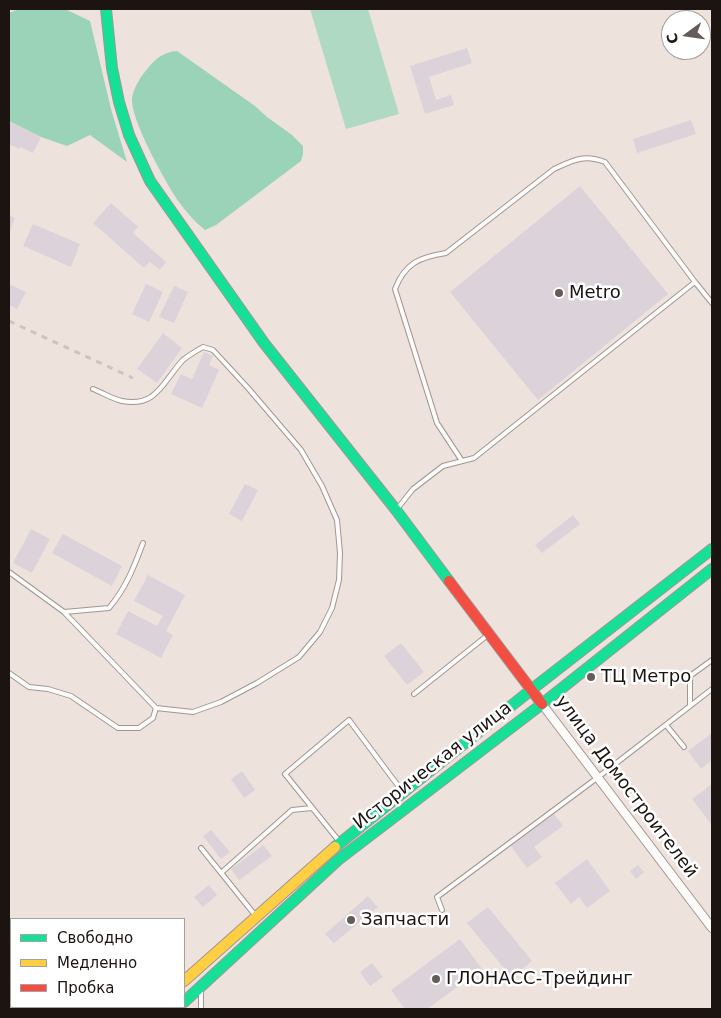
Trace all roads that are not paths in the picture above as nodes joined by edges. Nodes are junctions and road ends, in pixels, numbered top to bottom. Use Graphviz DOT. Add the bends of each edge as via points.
graph roads {
  1 [pos="106,9"];
  2 [pos="696,282"];
  3 [pos="712,303"];
  4 [pos="93,389"];
  5 [pos="462,461"];
  6 [pos="396,510"];
  7 [pos="143,543"];
  8 [pos="712,548"];
  9 [pos="712,569"];
  10 [pos="9,572"];
  11 [pos="64,612"];
  12 [pos="489,634"];
  13 [pos="712,660"];
  14 [pos="9,673"];
  15 [pos="531,690"];
  16 [pos="712,690"];
  17 [pos="414,694"];
  18 [pos="542,704"];
  19 [pos="690,706"];
  20 [pos="156,708"];
  21 [pos="666,724"];
  22 [pos="684,747"];
  23 [pos="597,778"];
  24 [pos="403,792"];
  25 [pos="312,808"];
  26 [pos="340,843"];
  27 [pos="201,848"];
  28 [pos="221,873"];
  29 [pos="442,910"];
  30 [pos="256,916"];
  31 [pos="712,928"];
  32 [pos="185,980"];
  33 [pos="201,986"];
  34 [pos="185,1001"];
  35 [pos="200,1009"];
  1 -- 6 [label="main road, улица Домостроителей" via="116,88 128,135 150,182 264,343"];
  2 -- 3 [label="lane"];
  2 -- 5 [label="lane" via="474,458"];
  2 -- 5 [label="lane" via="605,162 592,157 574,160 554,169 446,253 426,256 413,264 401,275 395,289 437,423"];
  4 -- 20 [label="lane" via="121,400 146,400 155,395 194,352 203,348 213,350 301,450 337,520 339,580 332,608 320,632 299,656 257,683 194,712"];
  5 -- 6 [label="lane" via="443,466 413,489"];
  6 -- 12 [label="main road, улица Домостроителей"];
  7 -- 11 [label="lane" via="121,594 109,608"];
  8 -- 15 [label="main road, Историческая улица"];
  9 -- 18 [label="main road, Историческая улица"];
  10 -- 11 [label="lane"];
  11 -- 20 [label="lane"];
  12 -- 15 [label="main road, улица Домостроителей"];
  12 -- 17 [label="lane"];
  13 -- 19 [label="lane" via="690,676"];
  14 -- 20 [label="lane" via="29,686 71,696 118,728 138,728 153,718"];
  15 -- 18 [label="main road, улица Домостроителей"];
  15 -- 24 [label="main road, Историческая улица"];
  16 -- 19 [label="lane"];
  18 -- 23 [label="street, улица Домостроителей"];
  18 -- 33 [label="main road, Историческая улица" via="338,860"];
  19 -- 21 [label="lane"];
  21 -- 22 [label="lane"];
  21 -- 23 [label="lane"];
  23 -- 29 [label="lane" via="437,897"];
  23 -- 31 [label="street, улица Домостроителей"];
  24 -- 25 [label="lane" via="348,720 285,774"];
  24 -- 26 [label="main road, Историческая улица"];
  25 -- 26 [label="lane"];
  25 -- 28 [label="lane" via="292,810"];
  26 -- 30 [label="main road, Историческая улица"];
  27 -- 28 [label="lane"];
  28 -- 30 [label="lane"];
  30 -- 32 [label="main road, Историческая улица"];
  33 -- 34 [label="main road, Историческая улица"];
  33 -- 35 [label="lane"];
}
